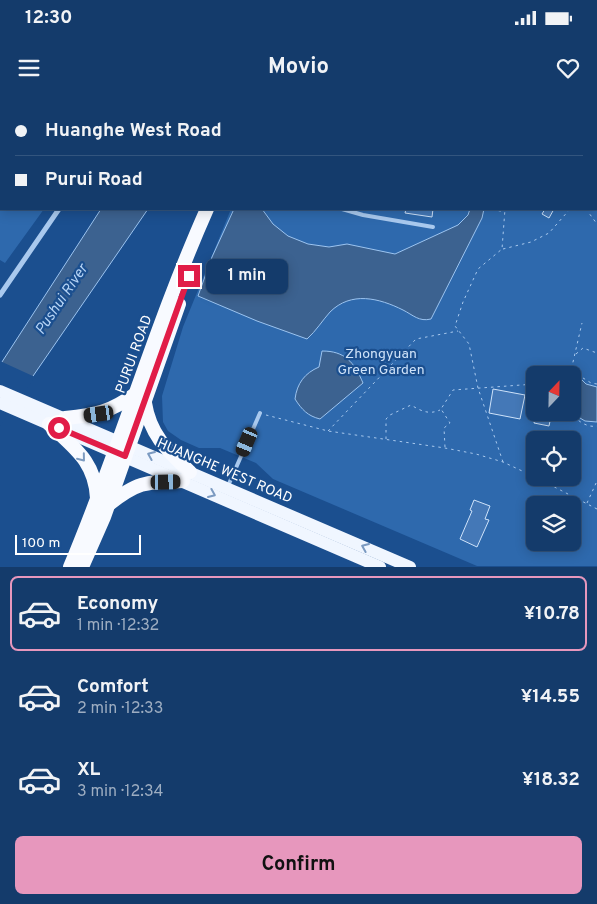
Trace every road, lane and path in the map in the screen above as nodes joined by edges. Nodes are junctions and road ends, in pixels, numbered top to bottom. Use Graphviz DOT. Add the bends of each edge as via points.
graph roads {
  1 [pos="58,210"];
  2 [pos="207,210"];
  3 [pos="217,210"];
  4 [pos="346,210"];
  5 [pos="496,210"];
  6 [pos="569,210"];
  7 [pos="587,210"];
  8 [pos="505,212"];
  9 [pos="597,224"];
  10 [pos="433,227"];
  11 [pos="502,249"];
  12 [pos="0,295"];
  13 [pos="582,322"];
  14 [pos="459,331"];
  15 [pos="597,353"];
  16 [pos="575,354"];
  17 [pos="572,366"];
  18 [pos="581,376"];
  19 [pos="597,384"];
  20 [pos="526,385"];
  21 [pos="478,388"];
  22 [pos="0,390"];
  23 [pos="141,398"];
  24 [pos="0,403"];
  25 [pos="25,408"];
  26 [pos="441,409"];
  27 [pos="260,413"];
  28 [pos="65,418"];
  29 [pos="579,421"];
  30 [pos="49,424"];
  31 [pos="597,426"];
  32 [pos="328,431"];
  33 [pos="386,440"];
  34 [pos="445,448"];
  35 [pos="122,449"];
  36 [pos="503,462"];
  37 [pos="526,472"];
  38 [pos="186,477"];
  39 [pos="597,481"];
  40 [pos="555,486"];
  41 [pos="228,488"];
  42 [pos="102,503"];
  43 [pos="586,504"];
  44 [pos="597,509"];
  45 [pos="70,566"];
  46 [pos="82,566"];
  47 [pos="380,566"];
  48 [pos="410,566"];
  1 -- 12 [label="street"];
  2 -- 23 [label="highway, PURUI ROAD" via="175,286"];
  3 -- 23 [label="highway, PURUI ROAD"];
  4 -- 10 [label="lane"];
  5 -- 8 [label="path"];
  6 -- 11 [label="path" via="549,233"];
  7 -- 9 [label="path"];
  8 -- 11 [label="path"];
  11 -- 14 [label="path" via="478,268 455,326"];
  13 -- 16 [label="path"];
  14 -- 21 [label="path" via="470,344"];
  14 -- 32 [label="path" via="416,339"];
  15 -- 16 [label="path" via="583,348"];
  16 -- 17 [label="path"];
  18 -- 19 [label="path"];
  20 -- 21 [label="path"];
  21 -- 26 [label="path" via="453,390"];
  21 -- 36 [label="path"];
  22 -- 25 [label="main road, HUANGHE WEST ROAD"];
  23 -- 28 [label="highway" via="99,414"];
  23 -- 35 [label="highway, PURUI ROAD"];
  23 -- 38 [label="highway" via="151,428"];
  24 -- 25 [label="main road, HUANGHE WEST ROAD"];
  25 -- 28 [label="main road, HUANGHE WEST ROAD"];
  25 -- 30 [label="main road, HUANGHE WEST ROAD"];
  26 -- 33 [label="path" via="433,413 411,406 390,415 386,420"];
  26 -- 34 [label="path" via="450,423 444,428"];
  27 -- 32 [label="path"];
  27 -- 41 [label="lane"];
  28 -- 35 [label="main road, HUANGHE WEST ROAD"];
  29 -- 31 [label="path"];
  30 -- 35 [label="main road, HUANGHE WEST ROAD"];
  30 -- 42 [label="highway, one-way" via="92,471"];
  32 -- 33 [label="path"];
  33 -- 34 [label="path"];
  34 -- 36 [label="path"];
  35 -- 38 [label="main road, HUANGHE WEST ROAD"];
  35 -- 42 [label="highway, PURUI ROAD"];
  36 -- 37 [label="path"];
  38 -- 41 [label="main road, HUANGHE WEST ROAD"];
  38 -- 42 [label="highway" via="139,484"];
  38 -- 47 [label="main road, HUANGHE WEST ROAD, one-way"];
  39 -- 43 [label="path"];
  40 -- 43 [label="path"];
  48 -- 41 [label="main road, HUANGHE WEST ROAD, one-way"];
  42 -- 45 [label="highway, PURUI ROAD"];
  42 -- 46 [label="highway, PURUI ROAD"];
  43 -- 44 [label="path"];
}
